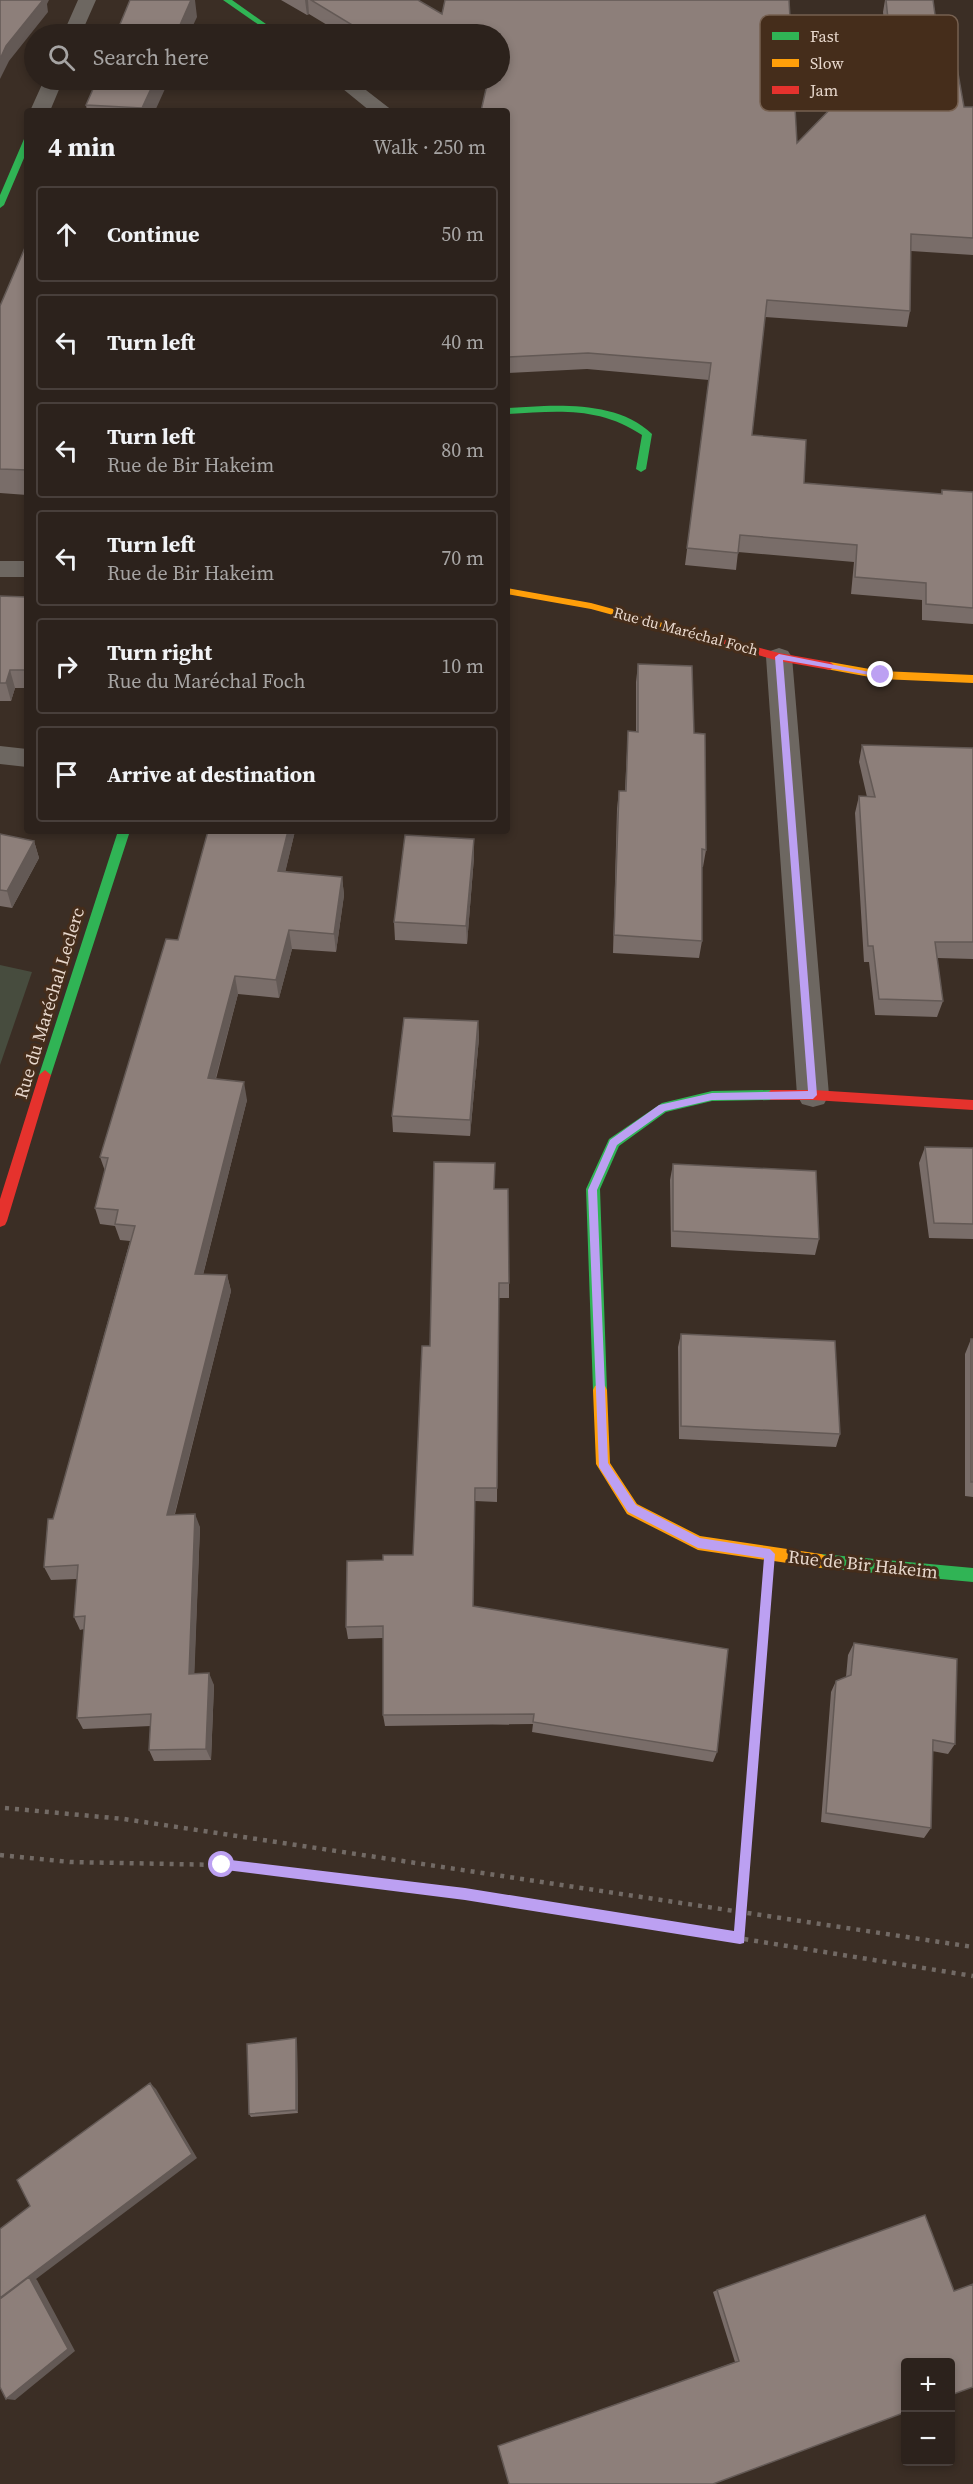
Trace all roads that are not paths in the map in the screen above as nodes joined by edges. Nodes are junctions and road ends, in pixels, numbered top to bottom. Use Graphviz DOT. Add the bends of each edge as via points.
graph roads {
  1 [pos="87,0"];
  2 [pos="227,0"];
  3 [pos="76,24"];
  4 [pos="262,24"];
  5 [pos="49,90"];
  6 [pos="355,90"];
  7 [pos="41,108"];
  8 [pos="379,108"];
  9 [pos="24,148"];
  10 [pos="0,205"];
  11 [pos="510,411"];
  12 [pos="641,469"];
  13 [pos="0,569"];
  14 [pos="24,569"];
  15 [pos="510,592"];
  16 [pos="779,657"];
  17 [pos="973,678"];
  18 [pos="0,755"];
  19 [pos="24,758"];
  20 [pos="123,834"];
  21 [pos="813,1095"];
  22 [pos="973,1105"];
  23 [pos="0,1221"];
  24 [pos="973,1575"];
  1 -- 3 [label="street"];
  2 -- 4 [label="street"];
  5 -- 7 [label="street"];
  6 -- 8 [label="street"];
  9 -- 10 [label="street"];
  11 -- 12 [label="street" via="589,409 617,414 635,422 647,434"];
  13 -- 14 [label="street"];
  15 -- 16 [label="street, Rue du Maréchal Foch" via="591,606"];
  16 -- 17 [label="street, Rue du Maréchal Foch" via="881,675"];
  16 -- 21 [label="street"];
  18 -- 19 [label="street"];
  20 -- 23 [label="street, Rue du Maréchal Leclerc"];
  21 -- 22 [label="street, Rue de Bir Hakeim"];
  21 -- 24 [label="street, Rue de Bir Hakeim" via="712,1096 662,1108 614,1143 593,1190 603,1464 632,1509 698,1543 843,1564"];
}
